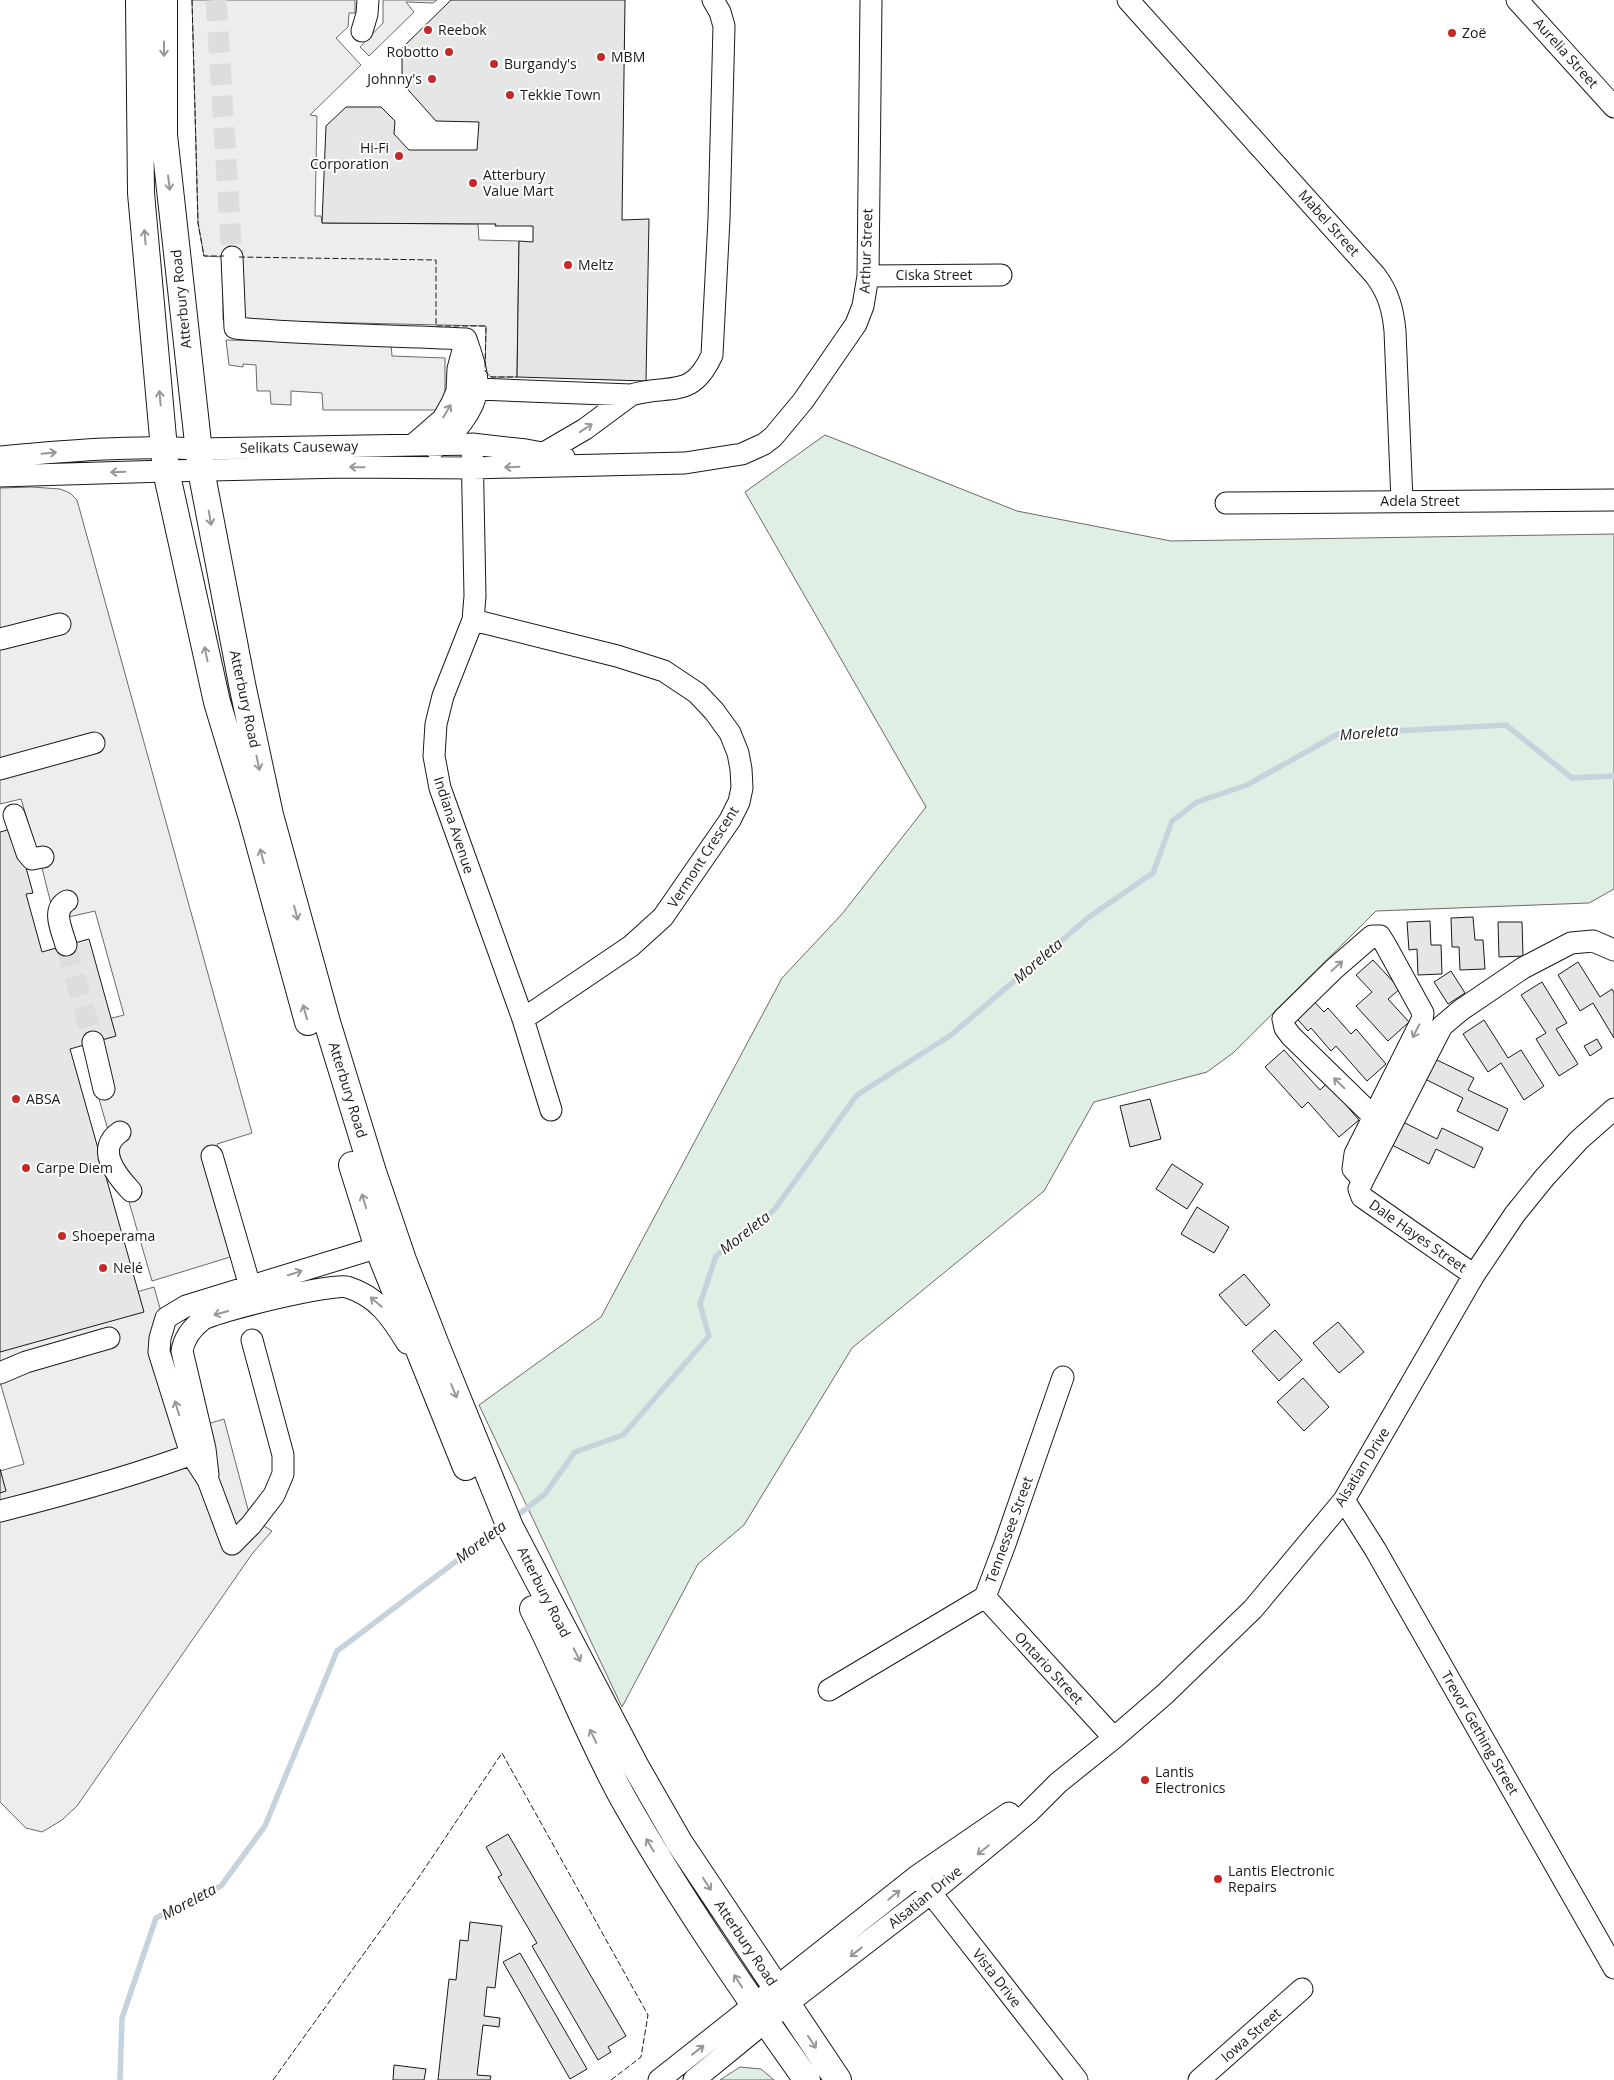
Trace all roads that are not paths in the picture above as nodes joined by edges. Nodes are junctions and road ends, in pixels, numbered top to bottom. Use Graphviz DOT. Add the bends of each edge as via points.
graph roads {
  1 [pos="139,0"];
  2 [pos="164,0"];
  3 [pos="368,0"];
  4 [pos="713,0"];
  5 [pos="870,0"];
  6 [pos="1128,0"];
  7 [pos="1517,0"];
  8 [pos="362,31"];
  9 [pos="1614,107"];
  10 [pos="232,256"];
  11 [pos="1001,275"];
  12 [pos="868,276"];
  13 [pos="466,339"];
  14 [pos="477,389"];
  15 [pos="631,395"];
  16 [pos="472,444"];
  17 [pos="413,445"];
  18 [pos="439,445"];
  19 [pos="544,453"];
  20 [pos="742,454"];
  21 [pos="0,457"];
  22 [pos="165,459"];
  23 [pos="199,459"];
  24 [pos="596,465"];
  25 [pos="406,468"];
  26 [pos="472,468"];
  27 [pos="0,476"];
  28 [pos="1614,500"];
  29 [pos="1402,501"];
  30 [pos="1226,503"];
  31 [pos="472,620"];
  32 [pos="60,624"];
  33 [pos="0,640"];
  34 [pos="94,743"];
  35 [pos="0,769"];
  36 [pos="14,815"];
  37 [pos="43,857"];
  38 [pos="67,901"];
  39 [pos="66,945"];
  40 [pos="1614,950"];
  41 [pos="523,1019"];
  42 [pos="93,1042"];
  43 [pos="104,1089"];
  44 [pos="1614,1109"];
  45 [pos="550,1110"];
  46 [pos="1374,1117"];
  47 [pos="120,1132"];
  48 [pos="212,1156"];
  49 [pos="1362,1189"];
  50 [pos="131,1191"];
  51 [pos="388,1245"];
  52 [pos="1474,1276"];
  53 [pos="252,1295"];
  54 [pos="109,1338"];
  55 [pos="252,1340"];
  56 [pos="427,1349"];
  57 [pos="0,1372"];
  58 [pos="1063,1377"];
  59 [pos="198,1452"];
  60 [pos="1344,1500"];
  61 [pos="0,1511"];
  62 [pos="531,1584"];
  63 [pos="985,1598"];
  64 [pos="829,1690"];
  65 [pos="1114,1738"];
  66 [pos="1058,1783"];
  67 [pos="917,1876"];
  68 [pos="930,1894"];
  69 [pos="1614,1968"];
  70 [pos="1302,1989"];
  71 [pos="782,1996"];
  72 [pos="760,2013"];
  73 [pos="659,2080"];
  74 [pos="694,2080"];
  75 [pos="807,2080"];
  76 [pos="838,2080"];
  77 [pos="1077,2080"];
  78 [pos="1199,2080"];
  22 -- 1 [label="main road, Atterbury Road, one-way" via="141,193"];
  2 -- 23 [label="main road, Atterbury Road, one-way" via="164,135"];
  3 -- 8 [label="street"];
  4 -- 15 [label="street" via="724,26 712,355 701,376 687,385"];
  5 -- 12 [label="street, Arthur Street"];
  6 -- 29 [label="street, Mabel Street" via="1385,288 1395,330"];
  7 -- 9 [label="street, Aurelia Street"];
  10 -- 13 [label="street" via="235,328"];
  11 -- 12 [label="street, Ciska Street"];
  12 -- 20 [label="street, Arthur Street" via="856,324 804,401 773,437"];
  13 -- 14 [label="street" via="476,371"];
  17 -- 13 [label="street, one-way" via="443,419 452,403"];
  14 -- 15 [label="street"];
  14 -- 18 [label="street" via="469,412"];
  19 -- 15 [label="street, one-way" via="585,429"];
  16 -- 18 [label="street, Selikats Causeway"];
  16 -- 19 [label="street, Selikats Causeway"];
  16 -- 26 [label="street, Indiana Avenue"];
  17 -- 18 [label="street, Selikats Causeway"];
  17 -- 23 [label="street, Selikats Causeway"];
  18 -- 25 [label="street"];
  19 -- 24 [label="street, Selikats Causeway"];
  20 -- 24 [label="street, Selikats Causeway" via="685,462"];
  21 -- 22 [label="street, Selikats Causeway, one-way" via="63,452"];
  22 -- 23 [label="street, Selikats Causeway"];
  22 -- 27 [label="street, Selikats Causeway, one-way"];
  51 -- 22 [label="main road, Atterbury Road, one-way" via="305,1012 217,702"];
  25 -- 23 [label="street, Selikats Causeway, one-way"];
  23 -- 51 [label="main road, Atterbury Road, one-way" via="270,815 327,1022 373,1172"];
  24 -- 26 [label="street, Selikats Causeway, one-way"];
  25 -- 26 [label="street, Selikats Causeway"];
  26 -- 31 [label="street, Indiana Avenue" via="475,596"];
  28 -- 29 [label="street, Adela Street"];
  29 -- 30 [label="street, Adela Street"];
  31 -- 41 [label="street, Indiana Avenue" via="439,710 434,756 440,788 460,848"];
  31 -- 41 [label="street, Vermont Crescent" via="664,671 697,693 714,711 730,733 741,769 741,795 730,820 663,917 631,946"];
  32 -- 33 [label="street"];
  34 -- 35 [label="street"];
  36 -- 37 [label="street" via="29,856 35,859"];
  38 -- 39 [label="street" via="58,911"];
  40 -- 49 [label="street" via="1594,941 1571,943 1523,968 1442,1026"];
  41 -- 45 [label="street, Indiana Avenue"];
  42 -- 43 [label="street"];
  44 -- 52 [label="street, Alsatian Drive" via="1545,1177 1515,1214"];
  46 -- 46 [label="street, one-way" via="1291,1036 1283,1019 1372,936 1380,936 1423,1014"];
  46 -- 49 [label="street" via="1354,1154 1353,1169"];
  47 -- 50 [label="street" via="113,1137 108,1148 117,1177"];
  48 -- 53 [label="street"];
  49 -- 52 [label="street, Dale Hayes Street"];
  53 -- 51 [label="street, one-way"];
  51 -- 56 [label="main road, Atterbury Road"];
  52 -- 60 [label="street, Alsatian Drive"];
  56 -- 53 [label="street, one-way" via="409,1346 391,1316 377,1302 344,1286"];
  53 -- 59 [label="street" via="178,1310 166,1318 159,1352"];
  54 -- 57 [label="street"];
  55 -- 59 [label="street" via="283,1455 283,1474 264,1509 232,1544"];
  56 -- 62 [label="main road, Atterbury Road" via="477,1472 510,1527"];
  58 -- 63 [label="street, Tennessee Street"];
  59 -- 61 [label="street"];
  60 -- 65 [label="street, Alsatian Drive" via="1253,1609"];
  60 -- 69 [label="street, Trevor Gething Street"];
  62 -- 71 [label="main road, Atterbury Road, one-way" via="591,1682 679,1842"];
  72 -- 62 [label="main road, Atterbury Road, one-way" via="662,1865 624,1800"];
  63 -- 64 [label="street, Tennessee Street"];
  63 -- 65 [label="street, Ontario Street"];
  65 -- 66 [label="street, Alsatian Drive"];
  66 -- 67 [label="street, Alsatian Drive"];
  66 -- 68 [label="street, Alsatian Drive, one-way" via="1028,1813"];
  67 -- 68 [label="street, Vista Drive"];
  71 -- 67 [label="street, Alsatian Drive, one-way"];
  68 -- 71 [label="street, Alsatian Drive, one-way"];
  68 -- 77 [label="street, Vista Drive"];
  70 -- 78 [label="street, Iowa Street"];
  71 -- 72 [label="street"];
  71 -- 76 [label="main road, Atterbury Road, one-way"];
  73 -- 72 [label="street, one-way"];
  72 -- 74 [label="street"];
  72 -- 75 [label="main road, Atterbury Road"];
}
